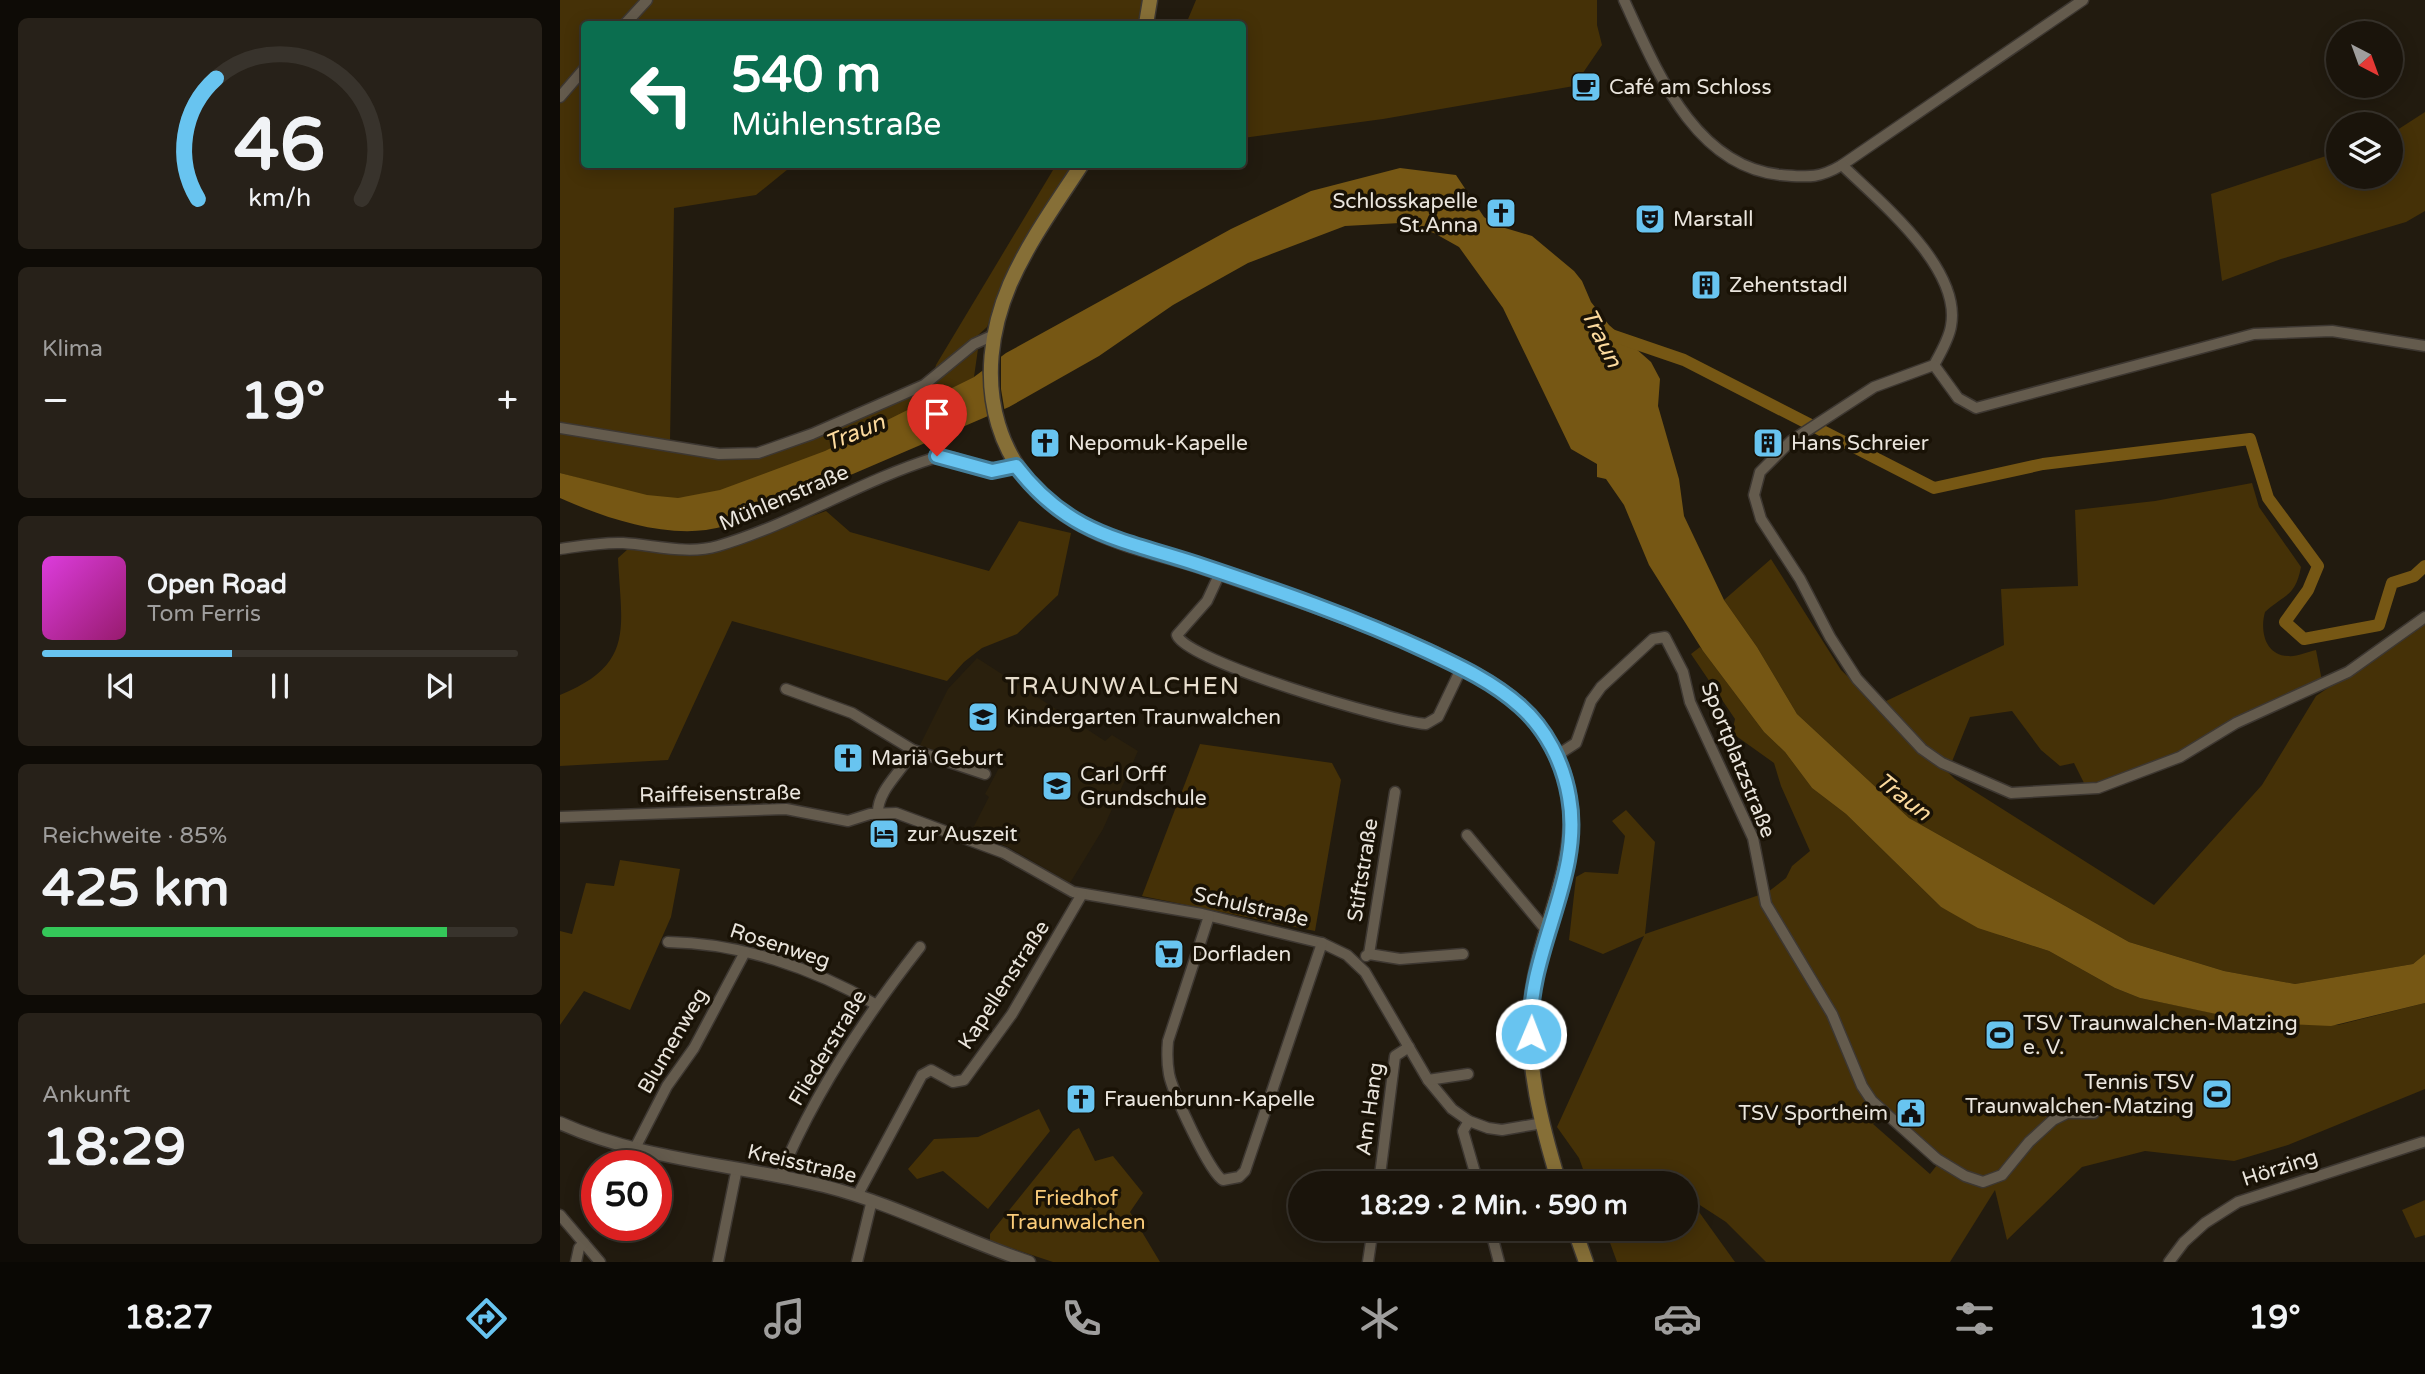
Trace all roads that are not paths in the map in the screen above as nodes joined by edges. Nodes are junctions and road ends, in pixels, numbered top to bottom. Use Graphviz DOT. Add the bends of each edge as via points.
graph roads {
  1 [pos="647,0"];
  2 [pos="1150,0"];
  3 [pos="1624,0"];
  4 [pos="2083,0"];
  5 [pos="628,21"];
  6 [pos="1146,21"];
  7 [pos="581,72"];
  8 [pos="560,97"];
  9 [pos="1842,165"];
  10 [pos="1079,168"];
  11 [pos="994,335"];
  12 [pos="2425,346"];
  13 [pos="1934,365"];
  14 [pos="560,428"];
  15 [pos="1016,466"];
  16 [pos="560,549"];
  17 [pos="1220,573"];
  18 [pos="2425,617"];
  19 [pos="1462,667"];
  20 [pos="786,689"];
  21 [pos="913,750"];
  22 [pos="1556,756"];
  23 [pos="985,774"];
  24 [pos="1395,792"];
  25 [pos="878,812"];
  26 [pos="560,817"];
  27 [pos="1467,835"];
  28 [pos="1082,894"];
  29 [pos="1209,916"];
  30 [pos="1547,931"];
  31 [pos="668,942"];
  32 [pos="1322,943"];
  33 [pos="920,947"];
  34 [pos="745,952"];
  35 [pos="1369,954"];
  36 [pos="1463,954"];
  37 [pos="1357,963"];
  38 [pos="875,1004"];
  39 [pos="1409,1047"];
  40 [pos="1468,1074"];
  41 [pos="1428,1080"];
  42 [pos="2094,1113"];
  43 [pos="1469,1121"];
  44 [pos="560,1123"];
  45 [pos="1543,1123"];
  46 [pos="2423,1142"];
  47 [pos="634,1150"];
  48 [pos="672,1157"];
  49 [pos="737,1168"];
  50 [pos="1381,1171"];
  51 [pos="1475,1171"];
  52 [pos="1556,1171"];
  53 [pos="780,1176"];
  54 [pos="857,1196"];
  55 [pos="872,1200"];
  56 [pos="560,1214"];
  57 [pos="1371,1241"];
  58 [pos="1493,1241"];
  59 [pos="1579,1241"];
  60 [pos="584,1243"];
  61 [pos="576,1262"];
  62 [pos="600,1262"];
  63 [pos="718,1262"];
  64 [pos="857,1262"];
  65 [pos="1029,1262"];
  66 [pos="1368,1262"];
  67 [pos="1499,1262"];
  68 [pos="1586,1262"];
  69 [pos="2169,1262"];
  1 -- 5 [label="street"];
  2 -- 6 [label="main road"];
  3 -- 9 [label="street" via="1662,78 1705,138 1727,159 1751,169 1809,177 1823,176"];
  4 -- 9 [label="street"];
  7 -- 8 [label="street"];
  9 -- 13 [label="street" via="1931,255 1947,287 1952,324"];
  10 -- 11 [label="main road" via="1022,259"];
  11 -- 14 [label="street" via="974,344 924,385 758,453 719,454"];
  11 -- 15 [label="main road" via="992,400"];
  12 -- 13 [label="street" via="2332,331 2254,334 1976,408 1958,398"];
  13 -- 18 [label="street" via="1874,387 1806,430 1760,472 1754,495 1761,519 1850,669 1901,728 1942,763 2011,793 2098,788 2180,757 2236,723 2348,672"];
  15 -- 16 [label="street, Mühlenstraße" via="992,471 937,456 717,547 680,550 623,543"];
  15 -- 17 [label="main road" via="1047,501 1092,531"];
  17 -- 19 [label="main road" via="1348,618"];
  17 -- 19 [label="street" via="1208,601 1177,635 1185,647 1231,668 1418,723 1438,717"];
  19 -- 22 [label="main road" via="1521,707"];
  20 -- 21 [label="street" via="852,713"];
  21 -- 23 [label="street"];
  21 -- 25 [label="street" via="880,798"];
  22 -- 30 [label="main road" via="1570,799 1571,836 1562,886"];
  22 -- 42 [label="street, Sportplatzstraße" via="1576,743 1601,687 1653,639 1665,637 1753,838 1766,904 1832,1014 1872,1101 1937,1159 1983,1182 2002,1175 2053,1120 2067,1113"];
  24 -- 35 [label="street, Stiftstraße"];
  25 -- 26 [label="street, Raiffeisenstraße" via="848,821 786,809"];
  25 -- 28 [label="street, Schulstraße" via="904,816 987,846"];
  27 -- 30 [label="street"];
  28 -- 29 [label="street, Schulstraße"];
  28 -- 54 [label="street, Kapellenstraße" via="1012,1014 964,1080 953,1082 931,1070 922,1074"];
  29 -- 32 [label="street, Schulstraße"];
  29 -- 32 [label="street" via="1167,1056 1169,1076 1205,1156 1214,1174 1223,1180 1234,1180 1245,1171"];
  30 -- 45 [label="main road" via="1536,969 1530,1019"];
  31 -- 34 [label="street, Rosenweg"];
  32 -- 37 [label="street, Schulstraße"];
  33 -- 38 [label="street, Fliederstraße"];
  34 -- 38 [label="street, Rosenweg" via="831,982"];
  34 -- 47 [label="street, Blumenweg"];
  35 -- 36 [label="street" via="1400,959"];
  35 -- 37 [label="street"];
  37 -- 39 [label="street, Schulstraße"];
  38 -- 53 [label="street, Fliederstraße" via="818,1098"];
  39 -- 41 [label="street, Schulstraße"];
  39 -- 50 [label="street, Am Hang" via="1395,1056"];
  40 -- 41 [label="street"];
  41 -- 43 [label="street, Schulstraße" via="1452,1109"];
  43 -- 45 [label="street, Schulstraße" via="1503,1130"];
  43 -- 51 [label="street" via="1463,1131"];
  44 -- 47 [label="street, Kreisstraße"];
  45 -- 52 [label="main road"];
  46 -- 69 [label="street, Hörzing" via="2238,1202 2205,1223"];
  48 -- 49 [label="street, Kreisstraße"];
  49 -- 53 [label="street, Kreisstraße"];
  49 -- 63 [label="street"];
  53 -- 54 [label="street, Kreisstraße"];
  54 -- 55 [label="street, Kreisstraße"];
  55 -- 64 [label="street"];
  55 -- 65 [label="street, Kreisstraße"];
  56 -- 60 [label="street"];
  57 -- 66 [label="street"];
  58 -- 67 [label="street"];
  59 -- 68 [label="main road"];
  60 -- 61 [label="street"];
  60 -- 62 [label="street"];
}
